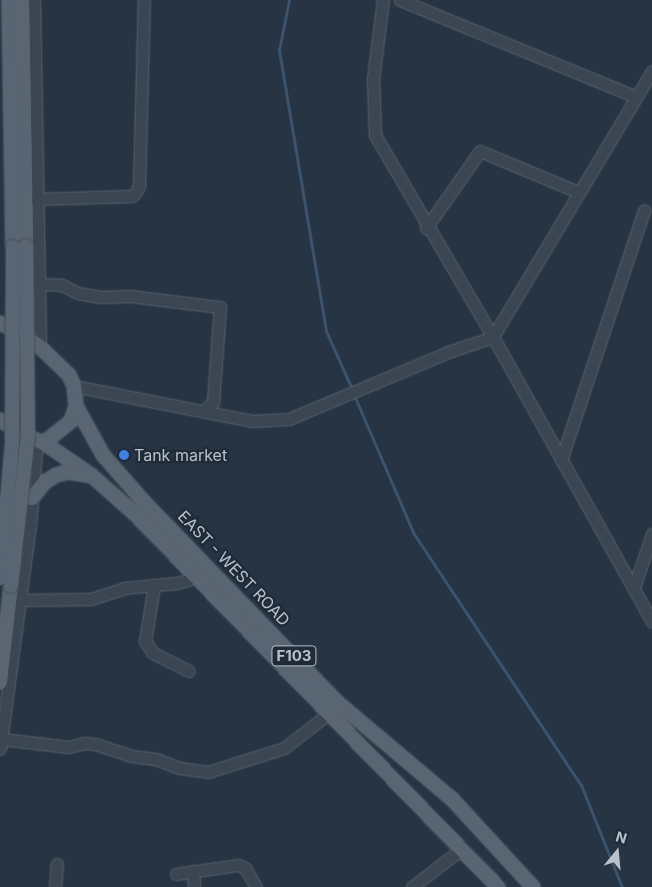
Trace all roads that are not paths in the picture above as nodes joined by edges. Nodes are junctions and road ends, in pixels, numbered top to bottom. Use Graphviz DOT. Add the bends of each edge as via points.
graph roads {
  1 [pos="9,0"];
  2 [pos="22,0"];
  3 [pos="34,0"];
  4 [pos="144,0"];
  5 [pos="383,0"];
  6 [pos="400,0"];
  7 [pos="652,71"];
  8 [pos="636,96"];
  9 [pos="578,192"];
  10 [pos="35,199"];
  11 [pos="644,210"];
  12 [pos="426,228"];
  13 [pos="20,246"];
  14 [pos="38,284"];
  15 [pos="0,323"];
  16 [pos="493,337"];
  17 [pos="40,347"];
  18 [pos="74,386"];
  19 [pos="76,406"];
  20 [pos="205,410"];
  21 [pos="0,420"];
  22 [pos="41,441"];
  23 [pos="561,460"];
  24 [pos="91,475"];
  25 [pos="32,498"];
  26 [pos="652,534"];
  27 [pos="195,574"];
  28 [pos="6,582"];
  29 [pos="154,585"];
  30 [pos="634,587"];
  31 [pos="21,600"];
  32 [pos="652,622"];
  33 [pos="264,624"];
  34 [pos="255,637"];
  35 [pos="190,671"];
  36 [pos="0,682"];
  37 [pos="328,714"];
  38 [pos="1,744"];
  39 [pos="460,850"];
  40 [pos="57,864"];
  41 [pos="193,871"];
  42 [pos="176,874"];
  43 [pos="55,887"];
  44 [pos="194,887"];
  45 [pos="256,887"];
  46 [pos="412,887"];
  47 [pos="498,887"];
  48 [pos="533,887"];
  1 -- 13 [label="main road"];
  2 -- 13 [label="main road"];
  3 -- 10 [label="street"];
  4 -- 10 [label="street" via="139,186 136,192 132,196"];
  5 -- 12 [label="street" via="373,79 373,128"];
  6 -- 8 [label="street"];
  7 -- 8 [label="street"];
  8 -- 9 [label="street"];
  9 -- 12 [label="street" via="480,151"];
  9 -- 16 [label="street"];
  10 -- 14 [label="street"];
  11 -- 23 [label="street"];
  12 -- 16 [label="street"];
  13 -- 28 [label="main road, bridge"];
  14 -- 17 [label="street"];
  14 -- 20 [label="street" via="62,285 78,293 101,297 130,296 220,307 213,402"];
  15 -- 17 [label="main road"];
  16 -- 20 [label="street" via="451,351 289,419 252,422"];
  16 -- 23 [label="street"];
  17 -- 18 [label="main road" via="69,374"];
  18 -- 19 [label="main road"];
  18 -- 20 [label="street"];
  19 -- 22 [label="main road" via="71,421"];
  19 -- 33 [label="main road, EAST - WEST ROAD / F103" via="103,455"];
  21 -- 22 [label="main road, EAST - WEST ROAD"];
  22 -- 24 [label="main road, EAST - WEST ROAD / F103"];
  22 -- 25 [label="street"];
  23 -- 30 [label="street"];
  24 -- 25 [label="main road" via="68,472 56,475 44,482"];
  24 -- 27 [label="main road, EAST - WEST ROAD / F103"];
  25 -- 31 [label="street"];
  26 -- 30 [label="street"];
  27 -- 29 [label="street" via="188,580"];
  27 -- 34 [label="main road, EAST - WEST ROAD / F103"];
  28 -- 36 [label="main road"];
  29 -- 31 [label="street" via="124,588 91,598"];
  29 -- 35 [label="street" via="145,642 153,653"];
  30 -- 32 [label="street"];
  31 -- 38 [label="street"];
  33 -- 34 [label="main road"];
  33 -- 48 [label="main road, EAST - WEST ROAD / F103" via="336,701 452,799"];
  34 -- 37 [label="main road, EAST - WEST ROAD / F103"];
  37 -- 38 [label="street" via="284,748 208,772 131,756 95,744 70,747"];
  37 -- 39 [label="main road, EAST - WEST ROAD / F103"];
  39 -- 46 [label="street"];
  39 -- 47 [label="main road, EAST - WEST ROAD / F103"];
  40 -- 43 [label="street"];
  41 -- 42 [label="street"];
  41 -- 44 [label="street"];
  41 -- 45 [label="street" via="238,864 245,868"];
}
